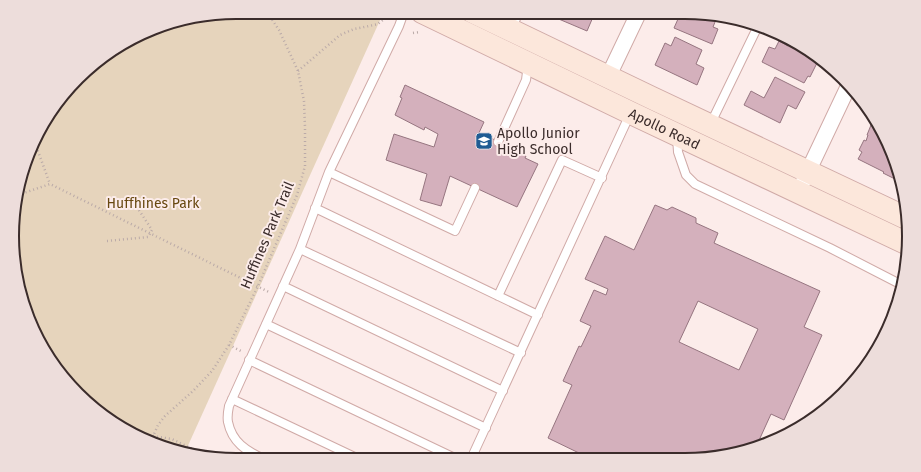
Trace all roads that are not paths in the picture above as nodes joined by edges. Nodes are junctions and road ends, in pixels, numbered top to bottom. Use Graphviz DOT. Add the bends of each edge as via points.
graph roads {
  1 [pos="402,19"];
  2 [pos="441,19"];
  3 [pos="638,19"];
  4 [pos="515,21"];
  5 [pos="755,31"];
  6 [pos="532,53"];
  7 [pos="846,91"];
  8 [pos="626,95"];
  9 [pos="710,125"];
  10 [pos="677,134"];
  11 [pos="498,142"];
  12 [pos="329,172"];
  13 [pos="808,172"];
  14 [pos="602,178"];
  15 [pos="475,188"];
  16 [pos="799,192"];
  17 [pos="315,208"];
  18 [pos="901,216"];
  19 [pos="902,241"];
  20 [pos="300,249"];
  21 [pos="897,282"];
  22 [pos="283,286"];
  23 [pos="498,296"];
  24 [pos="538,315"];
  25 [pos="266,324"];
  26 [pos="521,353"];
  27 [pos="249,360"];
  28 [pos="503,391"];
  29 [pos="232,399"];
  30 [pos="486,428"];
  31 [pos="250,453"];
  32 [pos="346,453"];
  33 [pos="444,453"];
  34 [pos="474,453"];
  1 -- 12 [label="lane"];
  2 -- 6 [label="street, Apollo Road"];
  3 -- 8 [label="street"];
  4 -- 6 [label="street, Apollo Road"];
  5 -- 9 [label="lane"];
  6 -- 8 [label="street, Apollo Road"];
  6 -- 8 [label="street, Apollo Road"];
  6 -- 11 [label="lane" via="526,80"];
  7 -- 13 [label="street"];
  8 -- 9 [label="street, Apollo Road"];
  8 -- 10 [label="street, Apollo Road"];
  8 -- 14 [label="lane"];
  9 -- 13 [label="street, Apollo Road"];
  10 -- 16 [label="street, Apollo Road"];
  10 -- 21 [label="lane" via="678,152 686,175 695,184"];
  12 -- 15 [label="lane" via="455,231"];
  12 -- 17 [label="lane"];
  13 -- 16 [label="street"];
  13 -- 18 [label="street, Apollo Road"];
  14 -- 23 [label="lane" via="562,160"];
  14 -- 24 [label="lane"];
  16 -- 19 [label="street, Apollo Road"];
  17 -- 20 [label="lane"];
  17 -- 23 [label="lane"];
  20 -- 22 [label="lane"];
  20 -- 26 [label="lane"];
  22 -- 25 [label="lane"];
  22 -- 28 [label="lane"];
  23 -- 24 [label="lane"];
  24 -- 26 [label="lane"];
  25 -- 27 [label="lane"];
  25 -- 30 [label="lane"];
  26 -- 28 [label="lane"];
  27 -- 29 [label="lane"];
  27 -- 33 [label="lane"];
  28 -- 30 [label="lane"];
  29 -- 31 [label="lane" via="228,420 232,435 241,447"];
  29 -- 32 [label="lane"];
  30 -- 34 [label="lane"];
}
